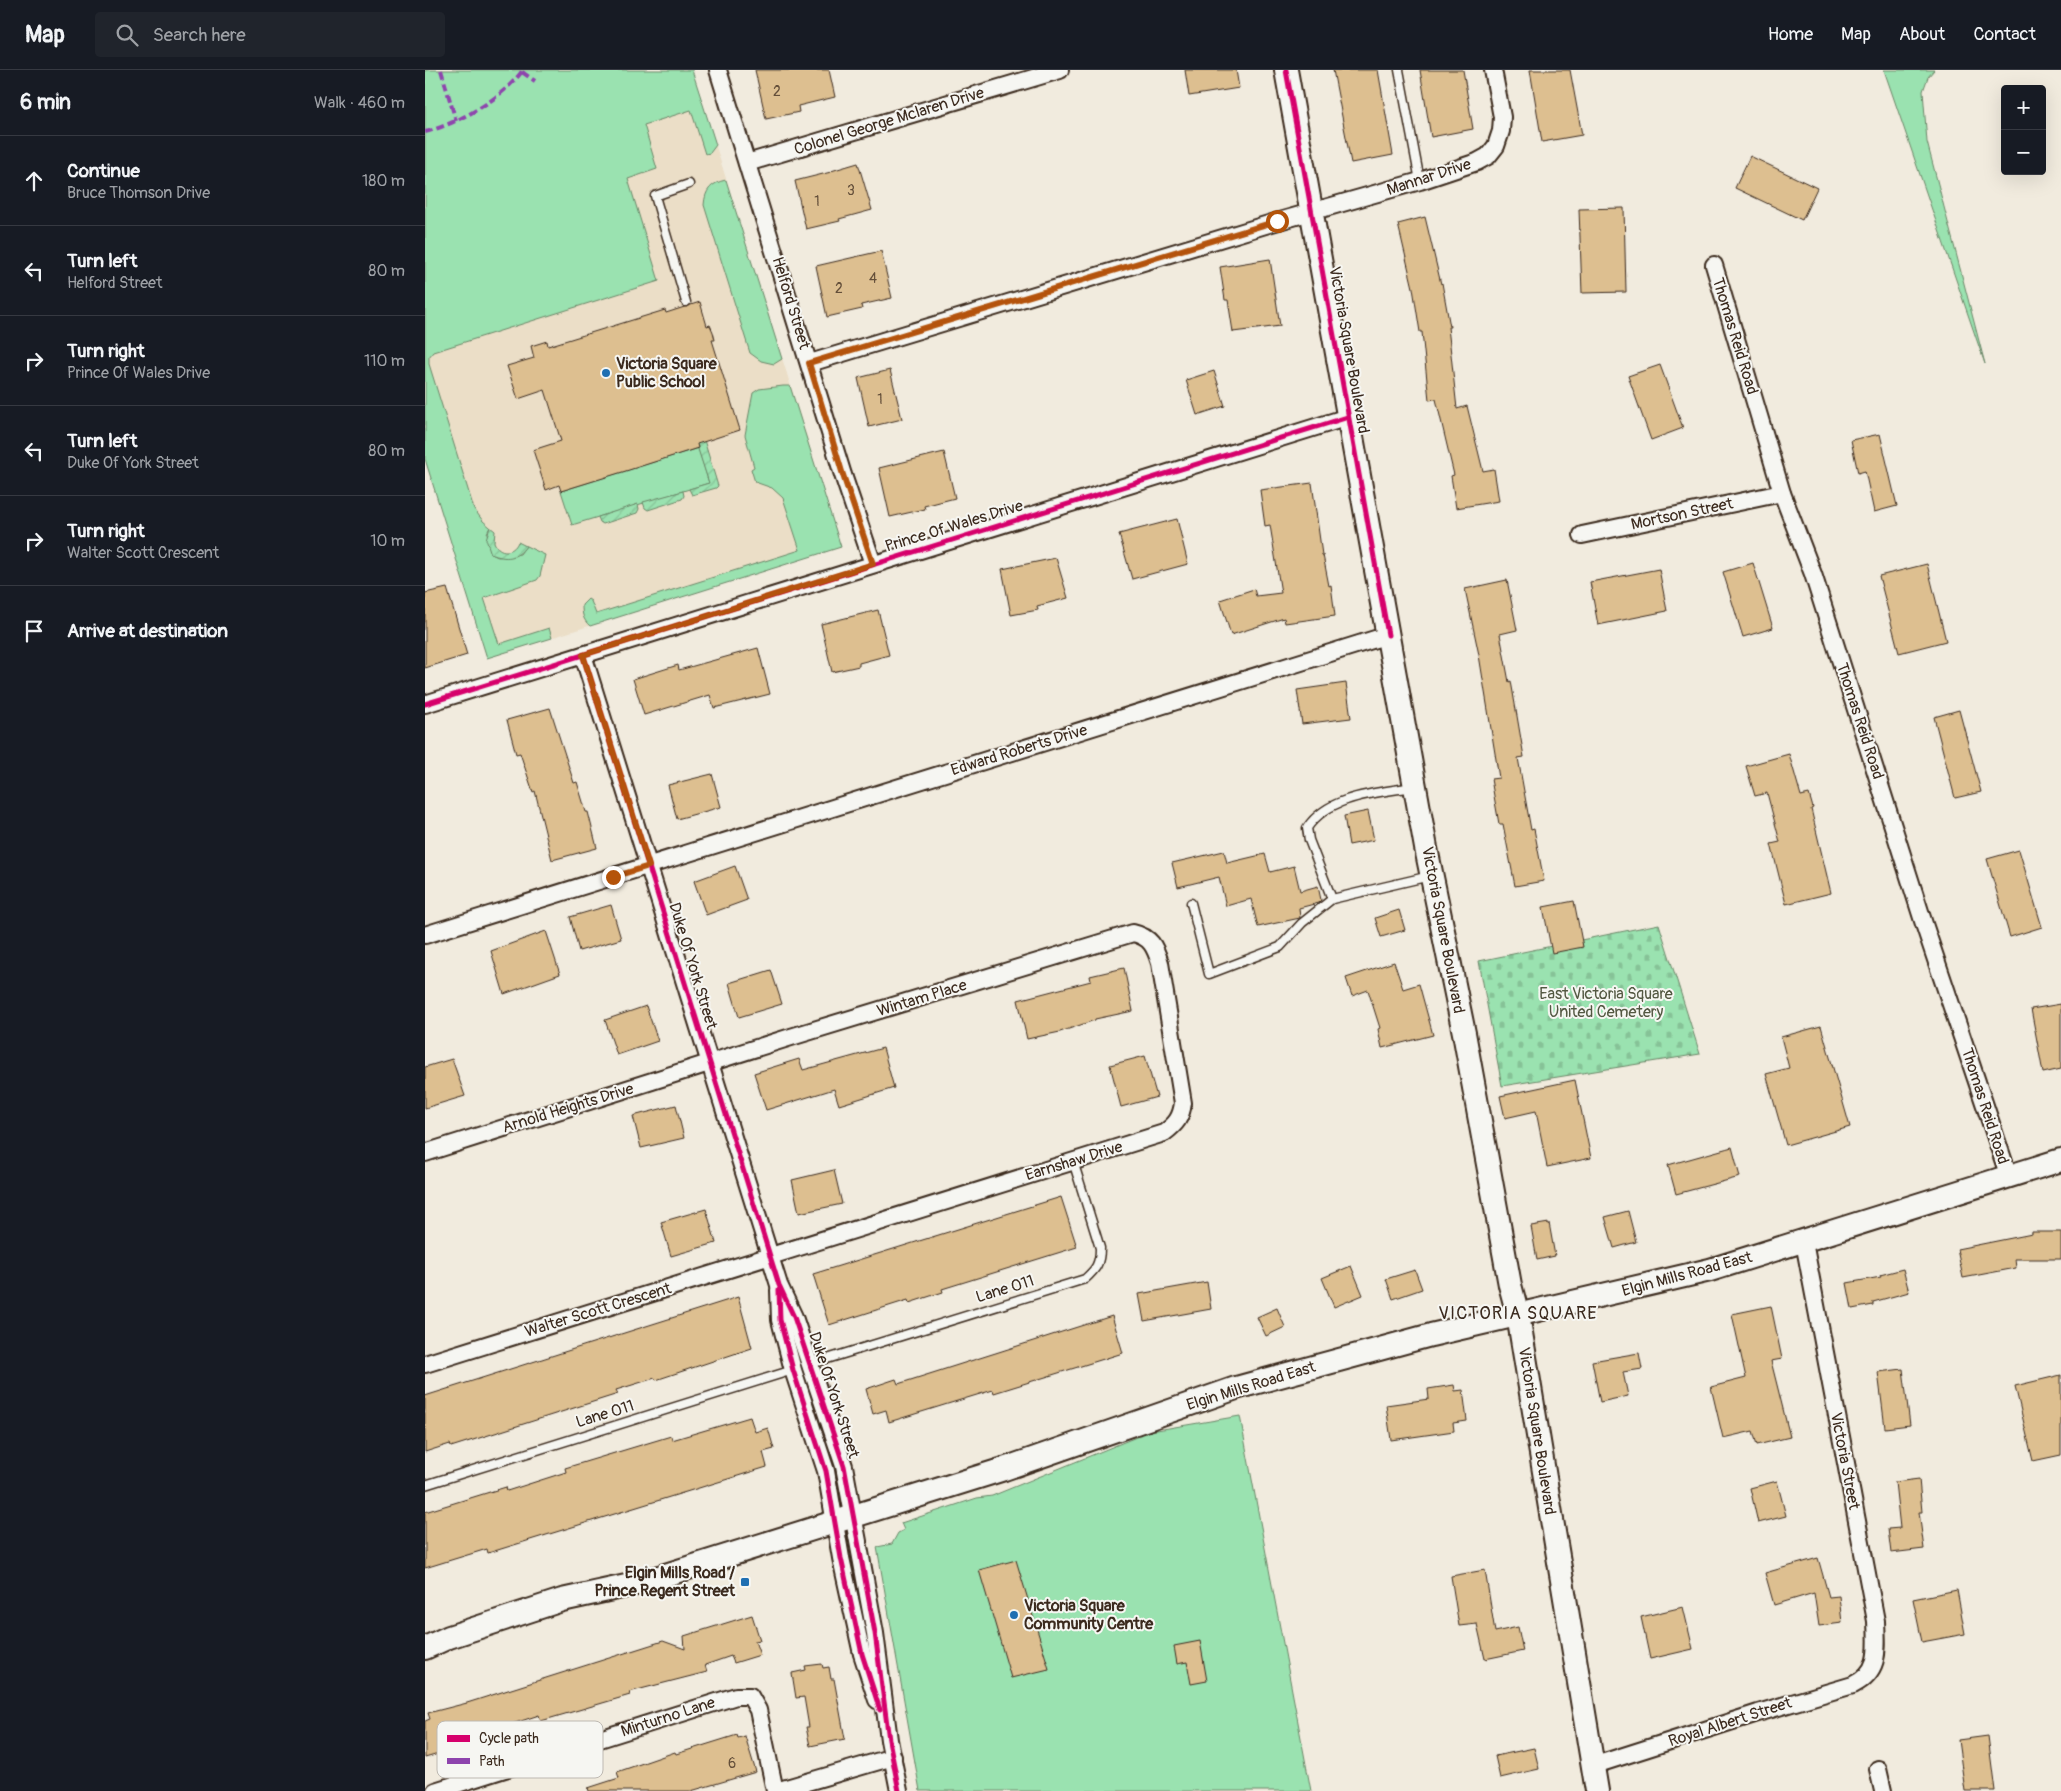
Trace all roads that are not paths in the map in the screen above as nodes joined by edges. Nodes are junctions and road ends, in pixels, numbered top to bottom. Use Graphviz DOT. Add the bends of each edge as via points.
graph roads {
  1 [pos="718,70"];
  2 [pos="1061,70"];
  3 [pos="1286,70"];
  4 [pos="1399,70"];
  5 [pos="1493,70"];
  6 [pos="747,163"];
  7 [pos="1420,181"];
  8 [pos="689,184"];
  9 [pos="1312,212"];
  10 [pos="1714,265"];
  11 [pos="686,302"];
  12 [pos="809,363"];
  13 [pos="1348,417"];
  14 [pos="1782,492"];
  15 [pos="1582,535"];
  16 [pos="873,564"];
  17 [pos="1388,635"];
  18 [pos="583,655"];
  19 [pos="425,704"];
  20 [pos="1415,786"];
  21 [pos="649,866"];
  22 [pos="1432,875"];
  23 [pos="1332,899"];
  24 [pos="1191,903"];
  25 [pos="1133,933"];
  26 [pos="425,935"];
  27 [pos="710,1064"];
  28 [pos="425,1153"];
  29 [pos="2061,1160"];
  30 [pos="1073,1161"];
  31 [pos="2009,1177"];
  32 [pos="1804,1242"];
  33 [pos="770,1256"];
  34 [pos="779,1286"];
  35 [pos="1518,1315"];
  36 [pos="425,1364"];
  37 [pos="811,1364"];
  38 [pos="793,1370"];
  39 [pos="425,1485"];
  40 [pos="844,1520"];
  41 [pos="449,1637"];
  42 [pos="425,1641"];
  43 [pos="425,1648"];
  44 [pos="1866,1677"];
  45 [pos="603,1738"];
  46 [pos="893,1758"];
  47 [pos="1593,1766"];
  48 [pos="1878,1769"];
  49 [pos="476,1778"];
  50 [pos="435,1791"];
  51 [pos="775,1791"];
  52 [pos="899,1791"];
  53 [pos="1597,1791"];
  54 [pos="1883,1791"];
  1 -- 6 [label="street, Helford Street"];
  2 -- 6 [label="street, Colonel George Mclaren Drive"];
  3 -- 9 [label="street, Victoria Square Boulevard"];
  4 -- 7 [label="lane"];
  5 -- 7 [label="street, Mannar Drive" via="1502,117 1495,146 1488,156 1477,162"];
  6 -- 12 [label="street, Helford Street"];
  7 -- 9 [label="street, Mannar Drive"];
  8 -- 11 [label="lane" via="655,196"];
  9 -- 12 [label="street, Mannar Drive"];
  9 -- 13 [label="street, Victoria Square Boulevard"];
  10 -- 14 [label="street, Thomas Reid Road"];
  12 -- 16 [label="street, Helford Street"];
  13 -- 16 [label="street, Prince Of Wales Drive"];
  13 -- 17 [label="street, Victoria Square Boulevard"];
  14 -- 15 [label="street, Mortson Street"];
  14 -- 31 [label="street, Thomas Reid Road" via="1813,574 1924,924"];
  16 -- 18 [label="street, Prince Of Wales Drive"];
  17 -- 20 [label="street, Victoria Square Boulevard"];
  17 -- 21 [label="street, Edward Roberts Drive"];
  18 -- 19 [label="street, Prince Of Wales Drive"];
  18 -- 21 [label="street, Duke Of York Street"];
  20 -- 22 [label="street, Victoria Square Boulevard"];
  20 -- 23 [label="lane" via="1351,799 1314,818 1307,828 1309,840"];
  21 -- 26 [label="street"];
  21 -- 27 [label="street, Duke Of York Street"];
  22 -- 23 [label="lane"];
  22 -- 35 [label="street, Victoria Square Boulevard"];
  23 -- 24 [label="lane" via="1280,947 1209,974"];
  25 -- 27 [label="street, Wintam Place"];
  25 -- 30 [label="street, Earnshaw Drive" via="1143,935 1155,945 1160,963 1182,1114 1177,1124 1164,1132"];
  27 -- 28 [label="street, Arnold Heights Drive"];
  27 -- 33 [label="street, Duke Of York Street"];
  29 -- 31 [label="street, Elgin Mills Road East"];
  30 -- 33 [label="street, Earnshaw Drive"];
  30 -- 37 [label="lane, Lane 011" via="1100,1248 1097,1269 1085,1279"];
  31 -- 32 [label="street, Elgin Mills Road East"];
  32 -- 35 [label="street, Elgin Mills Road East" via="1672,1280"];
  32 -- 44 [label="street, Victoria Street" via="1875,1621 1877,1656"];
  33 -- 34 [label="street, Duke Of York Street"];
  33 -- 36 [label="street, Walter Scott Crescent"];
  34 -- 37 [label="street, Duke Of York Street"];
  34 -- 38 [label="street, Duke Of York Street" via="780,1320"];
  35 -- 40 [label="street, Elgin Mills Road East" via="1431,1334 1236,1388 1004,1469"];
  35 -- 47 [label="street, Victoria Square Boulevard"];
  37 -- 40 [label="street, Duke Of York Street" via="844,1466"];
  38 -- 39 [label="lane, Lane 011"];
  38 -- 40 [label="street, Duke Of York Street"];
  40 -- 41 [label="street, Elgin Mills Road East" via="640,1583 562,1600"];
  40 -- 46 [label="street" via="862,1654"];
  41 -- 42 [label="street, Elgin Mills Road East"];
  41 -- 43 [label="street, Elgin Mills Road East"];
  44 -- 47 [label="street, Royal Albert Street" via="1853,1685"];
  45 -- 51 [label="street, Minturno Lane" via="736,1696 750,1696 758,1710"];
  46 -- 51 [label="street"];
  46 -- 52 [label="street"];
  47 -- 53 [label="street, Victoria Square Boulevard"];
  48 -- 54 [label="street"];
  49 -- 50 [label="street, Minturno Lane"];
}
